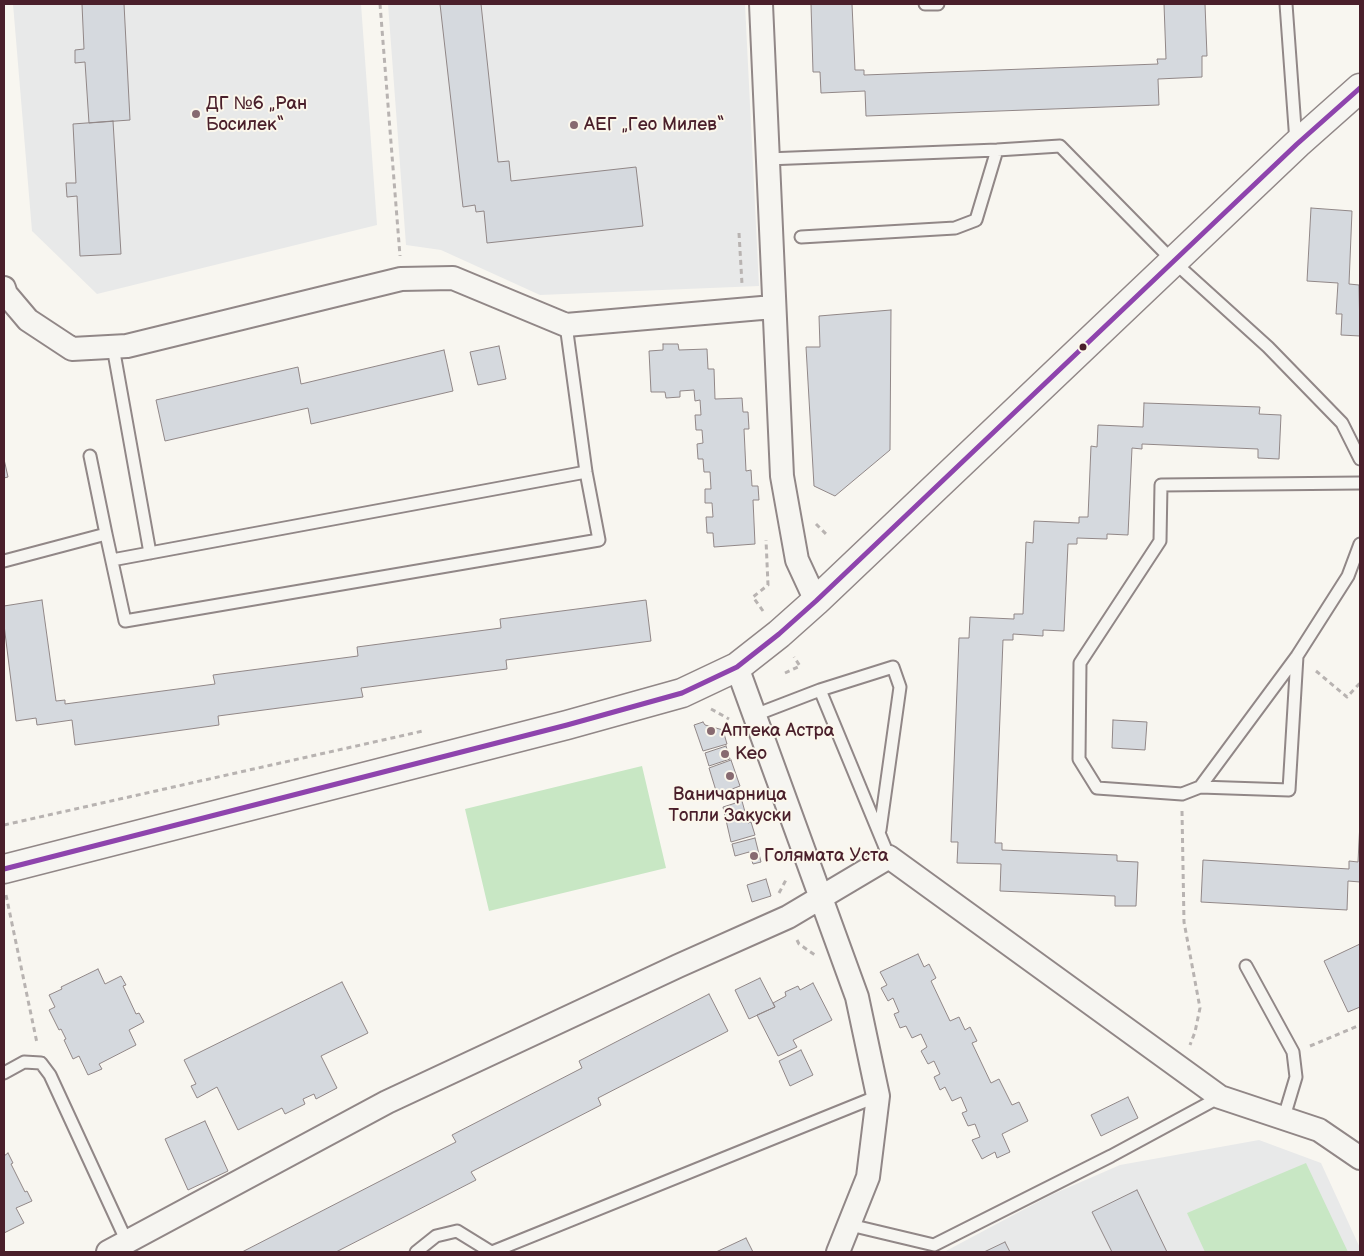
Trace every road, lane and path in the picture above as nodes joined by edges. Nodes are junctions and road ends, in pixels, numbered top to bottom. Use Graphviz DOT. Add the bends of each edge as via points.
graph roads {
  1 [pos="380,4"];
  2 [pos="761,4"];
  3 [pos="925,4"];
  4 [pos="938,4"];
  5 [pos="1286,4"];
  6 [pos="1360,88"];
  7 [pos="1297,144"];
  8 [pos="997,150"];
  9 [pos="767,159"];
  10 [pos="802,238"];
  11 [pos="1174,261"];
  12 [pos="401,279"];
  13 [pos="4,288"];
  14 [pos="773,307"];
  15 [pos="566,325"];
  16 [pos="113,347"];
  17 [pos="90,456"];
  18 [pos="1360,459"];
  19 [pos="586,472"];
  20 [pos="1360,483"];
  21 [pos="106,534"];
  22 [pos="1360,544"];
  23 [pos="150,553"];
  24 [pos="112,560"];
  25 [pos="4,561"];
  26 [pos="768,585"];
  27 [pos="816,601"];
  28 [pos="763,612"];
  29 [pos="793,655"];
  30 [pos="1297,656"];
  31 [pos="737,667"];
  32 [pos="785,673"];
  33 [pos="1360,683"];
  34 [pos="820,690"];
  35 [pos="705,706"];
  36 [pos="755,714"];
  37 [pos="732,721"];
  38 [pos="433,729"];
  39 [pos="1200,788"];
  40 [pos="1182,794"];
  41 [pos="4,825"];
  42 [pos="880,832"];
  43 [pos="890,857"];
  44 [pos="789,874"];
  45 [pos="4,881"];
  46 [pos="820,899"];
  47 [pos="788,917"];
  48 [pos="816,956"];
  49 [pos="1246,966"];
  50 [pos="1360,1026"];
  51 [pos="1293,1052"];
  52 [pos="41,1063"];
  53 [pos="1180,1068"];
  54 [pos="4,1073"];
  55 [pos="878,1096"];
  56 [pos="1220,1098"];
  57 [pos="1284,1118"];
  58 [pos="1360,1158"];
  59 [pos="850,1225"];
  60 [pos="118,1247"];
  61 [pos="416,1252"];
  62 [pos="492,1252"];
  63 [pos="838,1252"];
  1 -- 12 [label="path"];
  2 -- 9 [label="street"];
  3 -- 4 [label="lane"];
  5 -- 7 [label="lane"];
  6 -- 7 [label="street"];
  7 -- 11 [label="street"];
  8 -- 9 [label="lane"];
  8 -- 10 [label="lane" via="976,220 955,228"];
  8 -- 11 [label="lane" via="1060,146"];
  9 -- 14 [label="street"];
  11 -- 18 [label="lane" via="1268,347 1342,422"];
  11 -- 27 [label="street"];
  12 -- 15 [label="street" via="453,278"];
  12 -- 16 [label="street"];
  13 -- 16 [label="street" via="28,320 72,349"];
  14 -- 15 [label="street"];
  14 -- 27 [label="street" via="782,476 797,560"];
  15 -- 19 [label="lane"];
  16 -- 23 [label="lane"];
  17 -- 21 [label="lane"];
  19 -- 23 [label="lane"];
  19 -- 24 [label="lane" via="599,540 126,621"];
  20 -- 40 [label="lane" via="1161,485 1160,541 1080,663 1079,759 1097,788"];
  21 -- 24 [label="lane"];
  21 -- 25 [label="lane"];
  22 -- 30 [label="lane" via="1348,576"];
  23 -- 24 [label="lane"];
  26 -- 28 [label="path" via="754,596"];
  27 -- 31 [label="street"];
  29 -- 32 [label="path" via="800,666"];
  30 -- 33 [label="path" via="1347,697"];
  30 -- 39 [label="lane"];
  30 -- 39 [label="lane" via="1289,790"];
  31 -- 36 [label="street"];
  31 -- 45 [label="street" via="682,693"];
  34 -- 36 [label="lane"];
  34 -- 42 [label="lane"];
  34 -- 42 [label="lane" via="893,667 900,687"];
  35 -- 37 [label="path"];
  36 -- 46 [label="street"];
  38 -- 41 [label="path"];
  39 -- 40 [label="lane"];
  40 -- 53 [label="path" via="1184,922 1200,1008 1195,1032"];
  42 -- 43 [label="lane"];
  43 -- 46 [label="street"];
  43 -- 53 [label="street"];
  44 -- 47 [label="path" via="778,895"];
  45 -- 52 [label="path"];
  46 -- 47 [label="street"];
  46 -- 55 [label="street" via="857,997"];
  47 -- 48 [label="path" via="799,944"];
  47 -- 60 [label="street" via="386,1102"];
  49 -- 51 [label="lane"];
  50 -- 51 [label="path"];
  51 -- 57 [label="lane" via="1296,1077"];
  52 -- 54 [label="lane" via="24,1062"];
  52 -- 60 [label="lane" via="50,1075"];
  53 -- 56 [label="street"];
  55 -- 59 [label="street" via="868,1177"];
  55 -- 62 [label="lane"];
  56 -- 57 [label="street"];
  56 -- 59 [label="lane" via="934,1245"];
  57 -- 58 [label="street" via="1319,1130"];
  59 -- 63 [label="street"];
  61 -- 62 [label="lane" via="436,1236 457,1231"];
}
